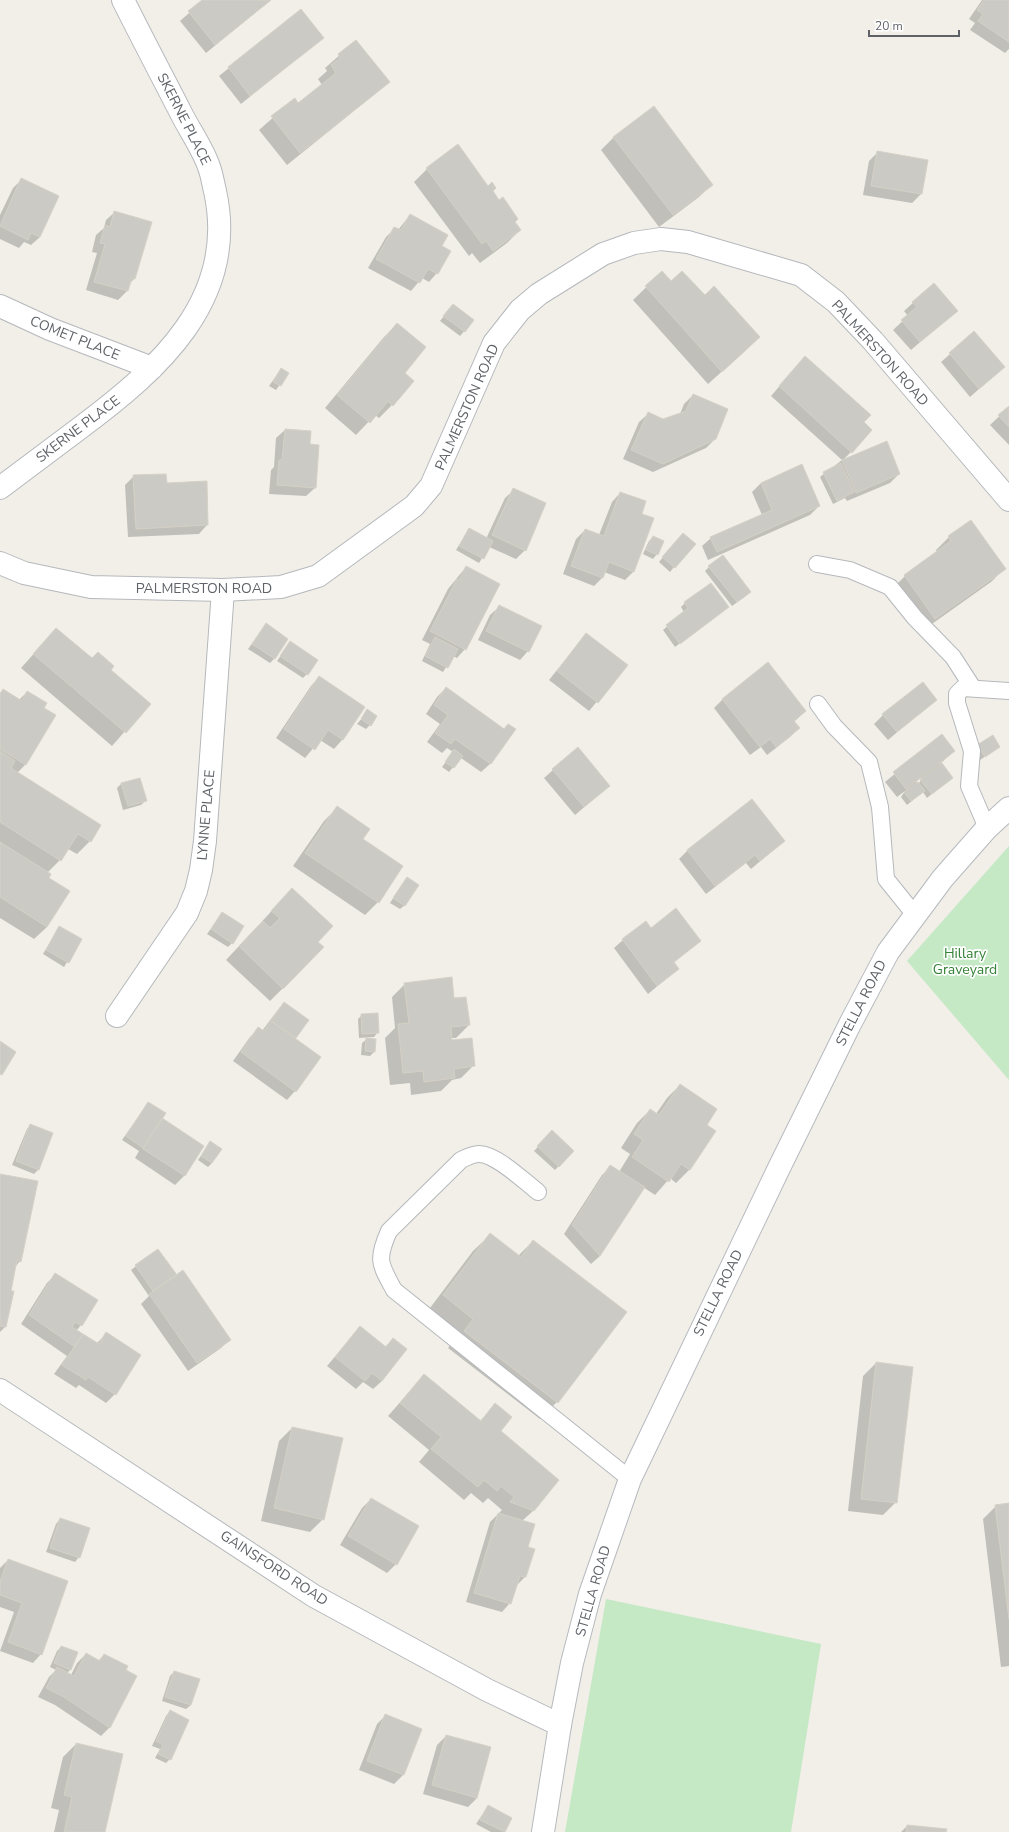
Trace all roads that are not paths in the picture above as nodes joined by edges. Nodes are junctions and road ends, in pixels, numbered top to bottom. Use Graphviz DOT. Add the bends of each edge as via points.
graph roads {
  1 [pos="123,0"];
  2 [pos="0,306"];
  3 [pos="152,368"];
  4 [pos="0,488"];
  5 [pos="1009,500"];
  6 [pos="0,564"];
  7 [pos="817,564"];
  8 [pos="223,590"];
  9 [pos="973,688"];
  10 [pos="1009,691"];
  11 [pos="818,704"];
  12 [pos="1009,808"];
  13 [pos="987,828"];
  14 [pos="915,915"];
  15 [pos="117,1016"];
  16 [pos="538,1192"];
  17 [pos="0,1390"];
  18 [pos="630,1479"];
  19 [pos="560,1725"];
  20 [pos="543,1832"];
  1 -- 3 [label="street, SKERNE PLACE" via="209,167 220,227 218,254 211,282 200,308 173,346"];
  2 -- 3 [label="street, COMET PLACE" via="50,329"];
  3 -- 4 [label="street, SKERNE PLACE" via="120,398"];
  5 -- 8 [label="street, PALMERSTON ROAD" via="873,341 836,302 801,275 688,242 661,239 634,242 603,254 540,294 520,310 494,343 431,486 414,506 318,576 281,587"];
  6 -- 8 [label="street, PALMERSTON ROAD" via="24,573 91,587"];
  7 -- 9 [label="lane" via="850,570 890,587 915,618 953,657"];
  8 -- 15 [label="street, LYNNE PLACE" via="204,840 198,884 187,912"];
  9 -- 10 [label="lane"];
  9 -- 13 [label="lane" via="963,688 957,694 957,703 972,752 969,786"];
  11 -- 14 [label="lane" via="834,726 869,762 880,807 886,879"];
  12 -- 13 [label="street, STELLA ROAD"];
  13 -- 14 [label="street, STELLA ROAD" via="943,878"];
  14 -- 18 [label="street, STELLA ROAD" via="888,952 850,1024"];
  16 -- 18 [label="lane" via="491,1156 471,1155 461,1160 389,1232 382,1246 381,1265 394,1290"];
  17 -- 19 [label="street, GAINSFORD ROAD" via="314,1596 487,1690"];
  18 -- 19 [label="street, STELLA ROAD" via="590,1594 572,1663"];
  19 -- 20 [label="street, STELLA ROAD"];
}
